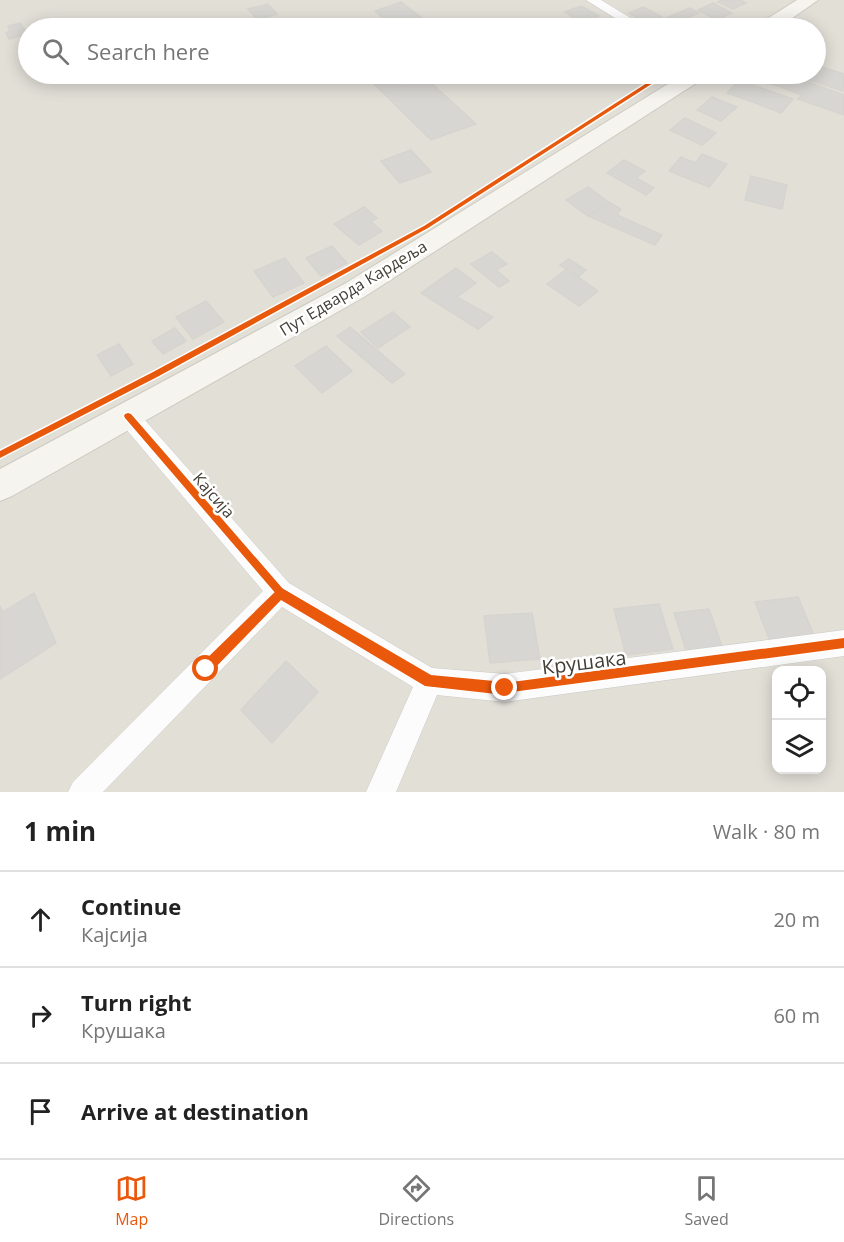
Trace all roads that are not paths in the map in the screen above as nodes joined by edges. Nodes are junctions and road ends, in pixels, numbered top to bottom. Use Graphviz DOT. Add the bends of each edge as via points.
graph roads {
  1 [pos="592,0"];
  2 [pos="809,0"];
  3 [pos="623,18"];
  4 [pos="781,18"];
  5 [pos="681,84"];
  6 [pos="128,416"];
  7 [pos="0,486"];
  8 [pos="280,592"];
  9 [pos="844,643"];
  10 [pos="429,681"];
  11 [pos="82,792"];
  12 [pos="381,792"];
  1 -- 3 [label="street"];
  2 -- 4 [label="main road"];
  5 -- 6 [label="main road, Пут Едварда Кардеља" via="355,290"];
  6 -- 7 [label="main road, Пут Едварда Кардеља"];
  6 -- 8 [label="street, Кајсија"];
  8 -- 10 [label="street, Крушака"];
  8 -- 11 [label="street"];
  9 -- 10 [label="street, Крушака" via="505,688"];
  10 -- 12 [label="street"];
}
